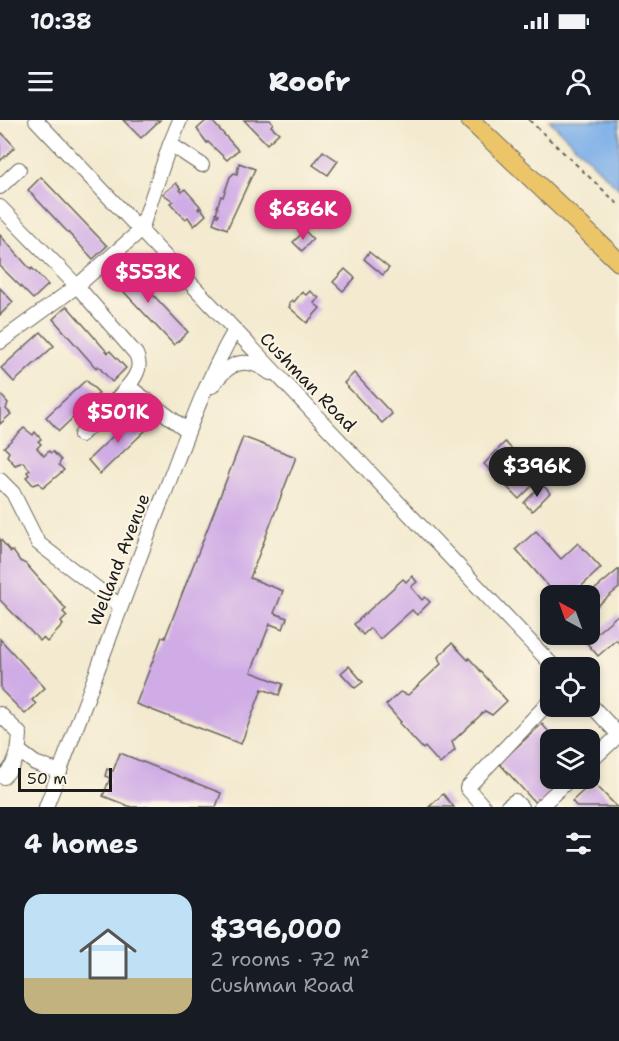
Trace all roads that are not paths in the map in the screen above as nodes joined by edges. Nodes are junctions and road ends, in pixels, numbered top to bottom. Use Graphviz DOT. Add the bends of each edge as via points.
graph roads {
  1 [pos="36,120"];
  2 [pos="180,120"];
  3 [pos="470,120"];
  4 [pos="170,144"];
  5 [pos="202,165"];
  6 [pos="19,169"];
  7 [pos="0,187"];
  8 [pos="0,207"];
  9 [pos="141,230"];
  10 [pos="619,262"];
  11 [pos="77,286"];
  12 [pos="235,330"];
  13 [pos="0,342"];
  14 [pos="128,386"];
  15 [pos="288,387"];
  16 [pos="197,406"];
  17 [pos="188,431"];
  18 [pos="81,435"];
  19 [pos="0,480"];
  20 [pos="120,606"];
  21 [pos="545,657"];
  22 [pos="540,711"];
  23 [pos="0,714"];
  24 [pos="600,715"];
  25 [pos="619,735"];
  26 [pos="20,751"];
  27 [pos="600,753"];
  28 [pos="60,772"];
  29 [pos="0,776"];
  30 [pos="559,789"];
  31 [pos="541,806"];
  32 [pos="46,807"];
  33 [pos="484,807"];
  34 [pos="507,807"];
  35 [pos="521,807"];
  1 -- 9 [label="street, Cushman Road"];
  2 -- 4 [label="street"];
  3 -- 10 [label="main road"];
  4 -- 5 [label="street"];
  4 -- 9 [label="street"];
  6 -- 7 [label="street"];
  8 -- 11 [label="street"];
  9 -- 11 [label="street"];
  9 -- 12 [label="street, Cushman Road"];
  11 -- 13 [label="street"];
  11 -- 14 [label="street" via="140,361"];
  12 -- 15 [label="street, Cushman Road"];
  12 -- 16 [label="street, Welland Avenue"];
  14 -- 17 [label="street"];
  14 -- 18 [label="street"];
  15 -- 16 [label="street" via="263,368 238,363 225,369"];
  15 -- 21 [label="street, Cushman Road"];
  16 -- 17 [label="street, Welland Avenue"];
  17 -- 20 [label="street, Welland Avenue"];
  19 -- 20 [label="street" via="14,493 38,543"];
  20 -- 28 [label="street, Welland Avenue"];
  22 -- 33 [label="street" via="467,788"];
  23 -- 26 [label="street" via="20,734"];
  24 -- 25 [label="street"];
  25 -- 27 [label="street"];
  26 -- 28 [label="street" via="36,763"];
  26 -- 29 [label="street" via="13,768"];
  28 -- 32 [label="street, Welland Avenue"];
  30 -- 31 [label="street"];
  34 -- 35 [label="street" via="515,801"];
}
